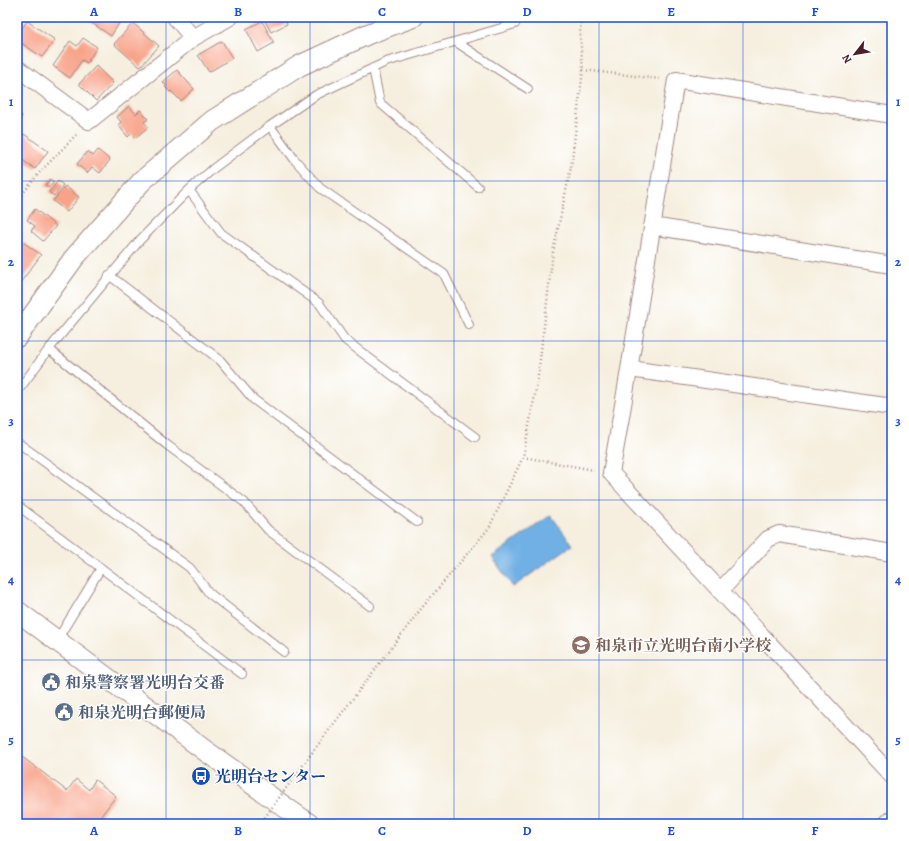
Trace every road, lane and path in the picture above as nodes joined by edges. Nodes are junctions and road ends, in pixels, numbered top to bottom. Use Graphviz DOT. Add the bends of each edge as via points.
graph roads {
  1 [pos="175,17"];
  2 [pos="230,17"];
  3 [pos="414,17"];
  4 [pos="581,17"];
  5 [pos="515,24"];
  6 [pos="193,38"];
  7 [pos="456,42"];
  8 [pos="17,68"];
  9 [pos="373,68"];
  10 [pos="583,70"];
  11 [pos="676,80"];
  12 [pos="528,89"];
  13 [pos="892,116"];
  14 [pos="89,121"];
  15 [pos="270,126"];
  16 [pos="478,187"];
  17 [pos="189,190"];
  18 [pos="17,201"];
  19 [pos="652,226"];
  20 [pos="892,265"];
  21 [pos="109,275"];
  22 [pos="469,325"];
  23 [pos="17,337"];
  24 [pos="49,349"];
  25 [pos="630,369"];
  26 [pos="17,392"];
  27 [pos="892,407"];
  28 [pos="475,437"];
  29 [pos="17,442"];
  30 [pos="524,457"];
  31 [pos="611,473"];
  32 [pos="17,505"];
  33 [pos="417,522"];
  34 [pos="892,553"];
  35 [pos="101,568"];
  36 [pos="720,591"];
  37 [pos="370,606"];
  38 [pos="17,611"];
  39 [pos="56,640"];
  40 [pos="284,652"];
  41 [pos="242,674"];
  42 [pos="892,776"];
  43 [pos="892,821"];
  44 [pos="260,824"];
  45 [pos="309,824"];
  46 [pos="889,824"];
  1 -- 6 [label="street"];
  2 -- 6 [label="street"];
  3 -- 23 [label="street" via="368,34 300,66 212,121 142,181 74,258"];
  4 -- 10 [label="path"];
  5 -- 7 [label="lane"];
  6 -- 14 [label="street"];
  7 -- 9 [label="lane"];
  7 -- 12 [label="lane"];
  8 -- 14 [label="street"];
  9 -- 15 [label="lane" via="316,96"];
  9 -- 16 [label="lane" via="380,103"];
  10 -- 11 [label="path"];
  10 -- 30 [label="path" via="571,167 553,252"];
  11 -- 13 [label="street"];
  11 -- 19 [label="street"];
  14 -- 18 [label="path" via="39,173"];
  15 -- 17 [label="lane"];
  15 -- 22 [label="lane" via="320,188 444,274"];
  17 -- 21 [label="lane"];
  17 -- 28 [label="lane" via="220,233 319,303 345,340"];
  19 -- 20 [label="street"];
  19 -- 25 [label="street"];
  21 -- 24 [label="lane"];
  21 -- 33 [label="lane" via="220,360 253,399"];
  24 -- 26 [label="lane"];
  24 -- 37 [label="lane" via="168,445 244,502 268,530"];
  25 -- 27 [label="street"];
  25 -- 31 [label="street"];
  29 -- 40 [label="lane" via="190,568 209,593"];
  30 -- 31 [label="path"];
  30 -- 44 [label="path, bridge" via="489,528 420,610"];
  31 -- 36 [label="street"];
  32 -- 35 [label="lane"];
  34 -- 36 [label="street" via="779,534 768,539"];
  35 -- 39 [label="lane"];
  35 -- 41 [label="lane"];
  36 -- 42 [label="street"];
  38 -- 39 [label="street"];
  39 -- 45 [label="street"];
  43 -- 46 [label="street"];
}
